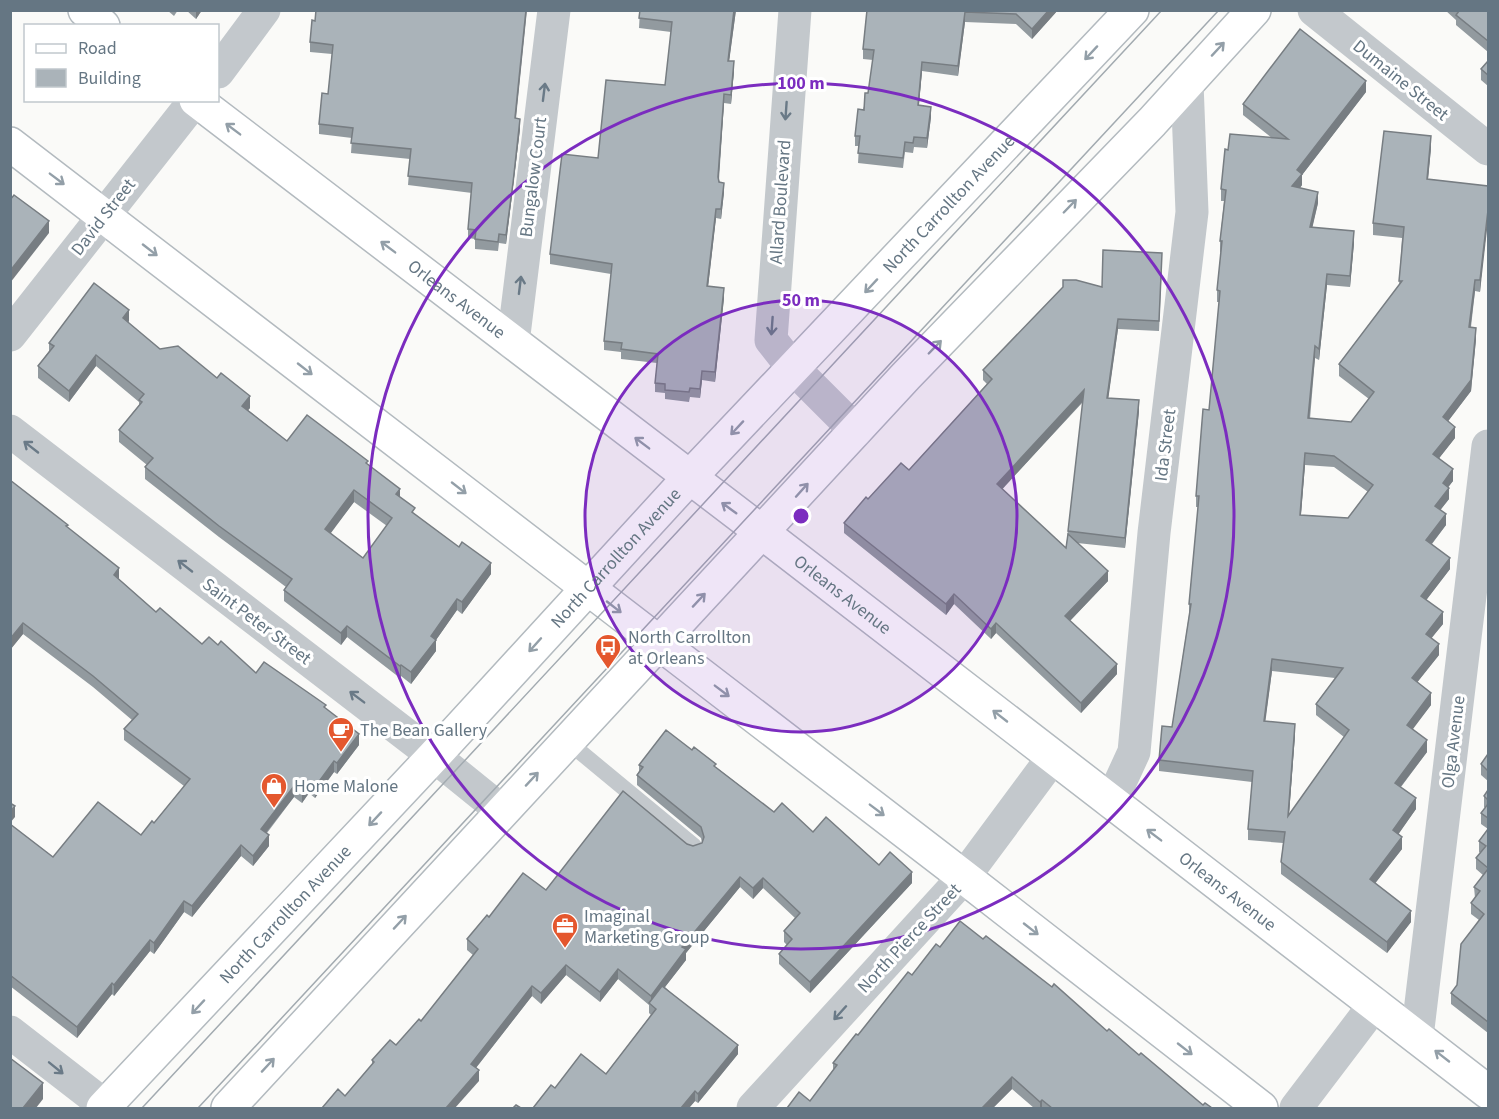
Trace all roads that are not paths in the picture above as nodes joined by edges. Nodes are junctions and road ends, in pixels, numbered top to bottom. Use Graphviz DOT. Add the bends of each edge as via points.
graph roads {
  1 [pos="85,10"];
  2 [pos="264,10"];
  3 [pos="554,10"];
  4 [pos="795,10"];
  5 [pos="1131,10"];
  6 [pos="1254,10"];
  7 [pos="1314,10"];
  8 [pos="101,24"];
  9 [pos="219,71"];
  10 [pos="1187,82"];
  11 [pos="194,102"];
  12 [pos="199,102"];
  13 [pos="10,144"];
  14 [pos="1488,149"];
  15 [pos="104,214"];
  16 [pos="10,334"];
  17 [pos="513,343"];
  18 [pos="793,368"];
  19 [pos="10,431"];
  20 [pos="856,431"];
  21 [pos="1488,446"];
  22 [pos="689,478"];
  23 [pos="763,533"];
  24 [pos="588,587"];
  25 [pos="659,643"];
  26 [pos="567,741"];
  27 [pos="434,756"];
  28 [pos="1053,758"];
  29 [pos="1111,802"];
  30 [pos="502,811"];
  31 [pos="694,846"];
  32 [pos="964,877"];
  33 [pos="1374,1004"];
  34 [pos="10,1032"];
  35 [pos="1417,1037"];
  36 [pos="1488,1092"];
  37 [pos="106,1108"];
  38 [pos="228,1108"];
  39 [pos="753,1108"];
  40 [pos="1261,1108"];
  41 [pos="1296,1108"];
  1 -- 8 [label="street"];
  2 -- 9 [label="street"];
  17 -- 3 [label="street, Bungalow Court, one-way"];
  4 -- 18 [label="street, Allard Boulevard, one-way" via="771,340"];
  5 -- 18 [label="street, North Carrollton Avenue, one-way"];
  10 -- 6 [label="street, one-way"];
  7 -- 14 [label="street, Dumaine Street"];
  20 -- 10 [label="street, one-way"];
  10 -- 29 [label="street, Ida Street" via="1192,212 1154,532 1134,752"];
  11 -- 15 [label="street, David Street"];
  17 -- 12 [label="street, Orleans Avenue, one-way"];
  13 -- 15 [label="street, one-way"];
  15 -- 16 [label="street, David Street"];
  15 -- 24 [label="street, one-way"];
  22 -- 17 [label="street, Orleans Avenue, one-way"];
  18 -- 20 [label="street, Allard Boulevard"];
  18 -- 22 [label="street, North Carrollton Avenue, one-way"];
  27 -- 19 [label="street, Saint Peter Street, one-way"];
  23 -- 20 [label="street, one-way"];
  21 -- 35 [label="street, Olga Avenue"];
  23 -- 22 [label="street, Orleans Avenue, one-way"];
  22 -- 24 [label="street, North Carrollton Avenue"];
  25 -- 23 [label="street, one-way"];
  28 -- 23 [label="street, Orleans Avenue, one-way"];
  24 -- 25 [label="street, one-way"];
  24 -- 27 [label="street, North Carrollton Avenue, one-way"];
  25 -- 26 [label="street"];
  25 -- 32 [label="street, one-way"];
  30 -- 26 [label="street, one-way"];
  26 -- 31 [label="lane"];
  27 -- 30 [label="street, Saint Peter Street"];
  27 -- 37 [label="street, North Carrollton Avenue, one-way"];
  28 -- 29 [label="street, Orleans Avenue"];
  28 -- 32 [label="street, North Pierce Street"];
  33 -- 29 [label="street, Orleans Avenue, one-way"];
  38 -- 30 [label="street, one-way"];
  32 -- 39 [label="street, North Pierce Street, one-way"];
  32 -- 40 [label="street, one-way"];
  33 -- 35 [label="street, Orleans Avenue"];
  33 -- 41 [label="street"];
  34 -- 37 [label="street, one-way"];
  36 -- 35 [label="street, Orleans Avenue, one-way"];
}
